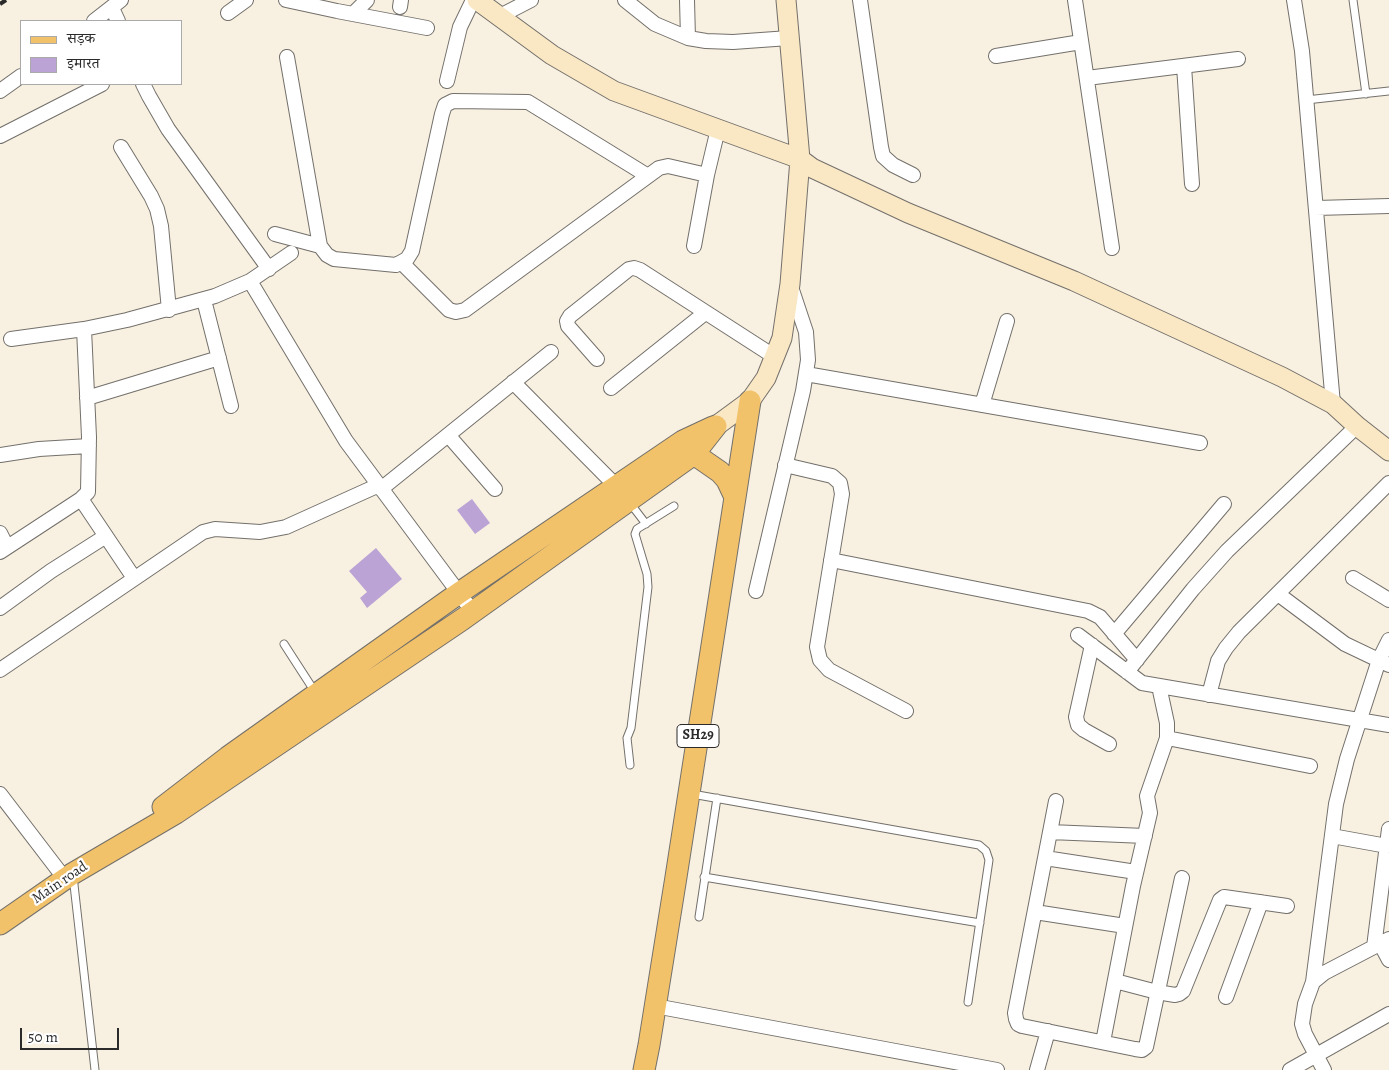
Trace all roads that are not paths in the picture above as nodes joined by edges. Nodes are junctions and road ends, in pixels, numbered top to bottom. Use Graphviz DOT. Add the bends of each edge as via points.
graph roads {
  1 [pos="246,0"];
  2 [pos="286,0"];
  3 [pos="367,0"];
  4 [pos="473,0"];
  5 [pos="477,0"];
  6 [pos="530,0"];
  7 [pos="625,0"];
  8 [pos="687,0"];
  9 [pos="786,0"];
  10 [pos="860,0"];
  11 [pos="1075,0"];
  12 [pos="1294,0"];
  13 [pos="1354,0"];
  14 [pos="116,4"];
  15 [pos="228,13"];
  16 [pos="353,14"];
  17 [pos="500,16"];
  18 [pos="95,20"];
  19 [pos="118,20"];
  20 [pos="427,28"];
  21 [pos="688,38"];
  22 [pos="790,38"];
  23 [pos="1081,42"];
  24 [pos="996,56"];
  25 [pos="287,57"];
  26 [pos="1238,59"];
  27 [pos="1184,66"];
  28 [pos="20,77"];
  29 [pos="1087,78"];
  30 [pos="447,81"];
  31 [pos="100,85"];
  32 [pos="144,85"];
  33 [pos="0,91"];
  34 [pos="1389,91"];
  35 [pos="1366,94"];
  36 [pos="1306,100"];
  37 [pos="718,129"];
  38 [pos="0,136"];
  39 [pos="120,147"];
  40 [pos="800,159"];
  41 [pos="707,175"];
  42 [pos="913,175"];
  43 [pos="648,176"];
  44 [pos="1192,184"];
  45 [pos="1389,206"];
  46 [pos="1316,208"];
  47 [pos="275,234"];
  48 [pos="320,246"];
  49 [pos="694,246"];
  50 [pos="1112,248"];
  51 [pos="291,253"];
  52 [pos="402,263"];
  53 [pos="269,269"];
  54 [pos="250,281"];
  55 [pos="790,284"];
  56 [pos="204,300"];
  57 [pos="169,310"];
  58 [pos="705,313"];
  59 [pos="1007,321"];
  60 [pos="84,329"];
  61 [pos="11,339"];
  62 [pos="551,352"];
  63 [pos="776,357"];
  64 [pos="219,358"];
  65 [pos="597,359"];
  66 [pos="806,374"];
  67 [pos="513,382"];
  68 [pos="611,388"];
  69 [pos="87,398"];
  70 [pos="750,401"];
  71 [pos="1333,404"];
  72 [pos="982,405"];
  73 [pos="231,406"];
  74 [pos="716,426"];
  75 [pos="1357,426"];
  76 [pos="448,435"];
  77 [pos="1200,443"];
  78 [pos="89,446"];
  79 [pos="1389,450"];
  80 [pos="694,454"];
  81 [pos="0,455"];
  82 [pos="786,466"];
  83 [pos="1389,483"];
  84 [pos="380,487"];
  85 [pos="495,489"];
  86 [pos="622,493"];
  87 [pos="734,498"];
  88 [pos="81,499"];
  89 [pos="1224,504"];
  90 [pos="674,506"];
  91 [pos="646,524"];
  92 [pos="0,533"];
  93 [pos="106,536"];
  94 [pos="4,549"];
  95 [pos="831,560"];
  96 [pos="134,578"];
  97 [pos="1352,578"];
  98 [pos="756,591"];
  99 [pos="458,593"];
  100 [pos="1278,594"];
  101 [pos="1389,600"];
  102 [pos="0,608"];
  103 [pos="473,612"];
  104 [pos="1114,634"];
  105 [pos="1078,635"];
  106 [pos="1389,640"];
  107 [pos="284,644"];
  108 [pos="1092,645"];
  109 [pos="1137,660"];
  110 [pos="1384,662"];
  111 [pos="0,670"];
  112 [pos="1127,672"];
  113 [pos="1159,686"];
  114 [pos="317,694"];
  115 [pos="1209,695"];
  116 [pos="906,711"];
  117 [pos="1360,720"];
  118 [pos="1389,726"];
  119 [pos="1167,738"];
  120 [pos="1109,744"];
  121 [pos="630,766"];
  122 [pos="1310,766"];
  123 [pos="689,793"];
  124 [pos="0,794"];
  125 [pos="717,798"];
  126 [pos="1056,800"];
  127 [pos="1389,829"];
  128 [pos="1050,832"];
  129 [pos="1145,836"];
  130 [pos="1332,836"];
  131 [pos="122,844"];
  132 [pos="1387,846"];
  133 [pos="1045,858"];
  134 [pos="1136,872"];
  135 [pos="69,877"];
  136 [pos="704,877"];
  137 [pos="1182,878"];
  138 [pos="1262,902"];
  139 [pos="1287,906"];
  140 [pos="1035,912"];
  141 [pos="699,917"];
  142 [pos="980,923"];
  143 [pos="0,924"];
  144 [pos="1125,926"];
  145 [pos="1381,943"];
  146 [pos="1389,960"];
  147 [pos="1115,981"];
  148 [pos="1313,982"];
  149 [pos="1157,992"];
  150 [pos="1226,997"];
  151 [pos="968,1002"];
  152 [pos="655,1006"];
  153 [pos="1389,1014"];
  154 [pos="1048,1031"];
  155 [pos="1103,1042"];
  156 [pos="1316,1054"];
  157 [pos="95,1070"];
  158 [pos="644,1070"];
  159 [pos="997,1070"];
  160 [pos="1037,1070"];
  161 [pos="1290,1070"];
  162 [pos="1324,1070"];
  1 -- 15 [label="street"];
  2 -- 16 [label="street"];
  3 -- 16 [label="street"];
  4 -- 30 [label="street" via="460,27"];
  5 -- 17 [label="main road"];
  6 -- 17 [label="street"];
  7 -- 21 [label="street" via="655,24"];
  8 -- 21 [label="street"];
  9 -- 22 [label="main road"];
  10 -- 42 [label="street" via="880,147 883,156 893,165"];
  11 -- 23 [label="street"];
  12 -- 36 [label="street"];
  13 -- 35 [label="lane"];
  14 -- 18 [label="street"];
  14 -- 19 [label="street"];
  16 -- 20 [label="street"];
  17 -- 37 [label="main road" via="552,55 614,91"];
  21 -- 22 [label="street" via="732,42"];
  22 -- 40 [label="main road"];
  23 -- 24 [label="street"];
  23 -- 29 [label="street"];
  25 -- 48 [label="street"];
  26 -- 27 [label="street"];
  27 -- 29 [label="street"];
  27 -- 44 [label="street"];
  28 -- 33 [label="street"];
  29 -- 50 [label="street"];
  31 -- 38 [label="street"];
  32 -- 53 [label="street" via="168,128"];
  34 -- 35 [label="lane"];
  35 -- 36 [label="lane"];
  36 -- 46 [label="street"];
  37 -- 40 [label="main road"];
  37 -- 41 [label="street"];
  39 -- 57 [label="street" via="157,210"];
  40 -- 55 [label="main road"];
  40 -- 71 [label="main road" via="812,168 908,213 1074,281 1282,377"];
  41 -- 43 [label="street" via="668,166"];
  41 -- 49 [label="street"];
  43 -- 52 [label="street" via="464,310 449,310"];
  43 -- 52 [label="street" via="528,102 453,101 445,105 442,114 412,251"];
  45 -- 46 [label="street"];
  46 -- 71 [label="street"];
  47 -- 48 [label="street"];
  48 -- 52 [label="street" via="326,255 334,259"];
  51 -- 53 [label="street"];
  53 -- 54 [label="street"];
  54 -- 56 [label="street"];
  54 -- 84 [label="street" via="346,441"];
  55 -- 63 [label="main road"];
  55 -- 66 [label="street" via="806,332"];
  56 -- 57 [label="street"];
  56 -- 64 [label="street"];
  57 -- 60 [label="street"];
  58 -- 63 [label="street"];
  58 -- 65 [label="street" via="640,270 629,269 567,321"];
  58 -- 68 [label="street"];
  59 -- 72 [label="street"];
  60 -- 61 [label="street"];
  60 -- 69 [label="street"];
  62 -- 67 [label="street"];
  63 -- 70 [label="main road"];
  64 -- 69 [label="street"];
  64 -- 73 [label="street"];
  66 -- 72 [label="street"];
  66 -- 82 [label="street"];
  67 -- 76 [label="street"];
  67 -- 86 [label="street"];
  69 -- 78 [label="street"];
  70 -- 74 [label="main road"];
  70 -- 87 [label="main road, SH29"];
  71 -- 75 [label="main road"];
  72 -- 77 [label="street"];
  74 -- 80 [label="main road"];
  74 -- 86 [label="main road" via="683,441"];
  75 -- 79 [label="main road"];
  75 -- 109 [label="street" via="1227,551"];
  76 -- 84 [label="street"];
  76 -- 85 [label="street"];
  78 -- 81 [label="street"];
  78 -- 88 [label="street" via="88,492"];
  80 -- 86 [label="main road"];
  80 -- 87 [label="main road" via="720,472"];
  82 -- 95 [label="street" via="832,476 840,483 842,494"];
  82 -- 98 [label="street"];
  83 -- 100 [label="street"];
  84 -- 96 [label="street" via="272,531 215,529 203,532"];
  84 -- 99 [label="street"];
  86 -- 91 [label="lane"];
  86 -- 99 [label="main road"];
  86 -- 103 [label="main road"];
  87 -- 123 [label="main road, SH29"];
  88 -- 93 [label="street"];
  88 -- 94 [label="street"];
  89 -- 104 [label="street"];
  90 -- 91 [label="lane"];
  91 -- 121 [label="lane" via="635,534 648,587 631,728 627,738"];
  92 -- 94 [label="street"];
  93 -- 96 [label="street"];
  93 -- 102 [label="street" via="50,571"];
  95 -- 104 [label="street" via="1088,611 1100,617"];
  95 -- 116 [label="street" via="817,647 820,660 829,670"];
  96 -- 111 [label="street"];
  97 -- 101 [label="street"];
  99 -- 103 [label="street"];
  99 -- 114 [label="main road"];
  100 -- 110 [label="street" via="1345,644"];
  100 -- 115 [label="street" via="1226,648 1218,661"];
  103 -- 131 [label="main road" via="176,813"];
  104 -- 109 [label="street"];
  105 -- 108 [label="street"];
  106 -- 110 [label="street"];
  107 -- 114 [label="lane"];
  108 -- 112 [label="street"];
  108 -- 120 [label="street" via="1076,716 1078,725"];
  109 -- 112 [label="street"];
  110 -- 117 [label="street"];
  112 -- 113 [label="street" via="1142,683"];
  113 -- 115 [label="street"];
  113 -- 119 [label="street"];
  114 -- 131 [label="main road" via="168,802"];
  115 -- 117 [label="street"];
  117 -- 118 [label="street"];
  117 -- 130 [label="street" via="1336,804"];
  119 -- 122 [label="street"];
  119 -- 129 [label="street" via="1147,796 1150,813"];
  123 -- 125 [label="lane"];
  123 -- 152 [label="main road, SH29"];
  124 -- 135 [label="street"];
  125 -- 136 [label="lane"];
  125 -- 142 [label="lane" via="979,845 986,850 989,860"];
  126 -- 128 [label="street"];
  127 -- 132 [label="street"];
  128 -- 129 [label="street"];
  128 -- 133 [label="street"];
  129 -- 134 [label="street"];
  130 -- 132 [label="street"];
  130 -- 148 [label="street"];
  131 -- 135 [label="main road, Main road"];
  132 -- 145 [label="street"];
  133 -- 134 [label="street"];
  133 -- 140 [label="street"];
  134 -- 144 [label="street"];
  135 -- 143 [label="main road, Main road"];
  135 -- 157 [label="lane"];
  136 -- 141 [label="lane"];
  136 -- 142 [label="lane"];
  137 -- 149 [label="street"];
  138 -- 139 [label="street"];
  138 -- 149 [label="street" via="1229,896 1220,900 1183,991 1175,995"];
  138 -- 150 [label="street"];
  140 -- 144 [label="street"];
  140 -- 154 [label="street" via="1016,1019 1022,1026"];
  142 -- 151 [label="lane"];
  144 -- 147 [label="street"];
  145 -- 146 [label="street"];
  145 -- 148 [label="street"];
  147 -- 149 [label="street"];
  147 -- 155 [label="street"];
  148 -- 156 [label="street" via="1302,1024"];
  149 -- 155 [label="street" via="1146,1047 1142,1050"];
  152 -- 158 [label="main road, SH29"];
  152 -- 159 [label="street"];
  153 -- 156 [label="street"];
  154 -- 155 [label="street"];
  154 -- 160 [label="street"];
  156 -- 161 [label="street"];
  156 -- 162 [label="street"];
}
